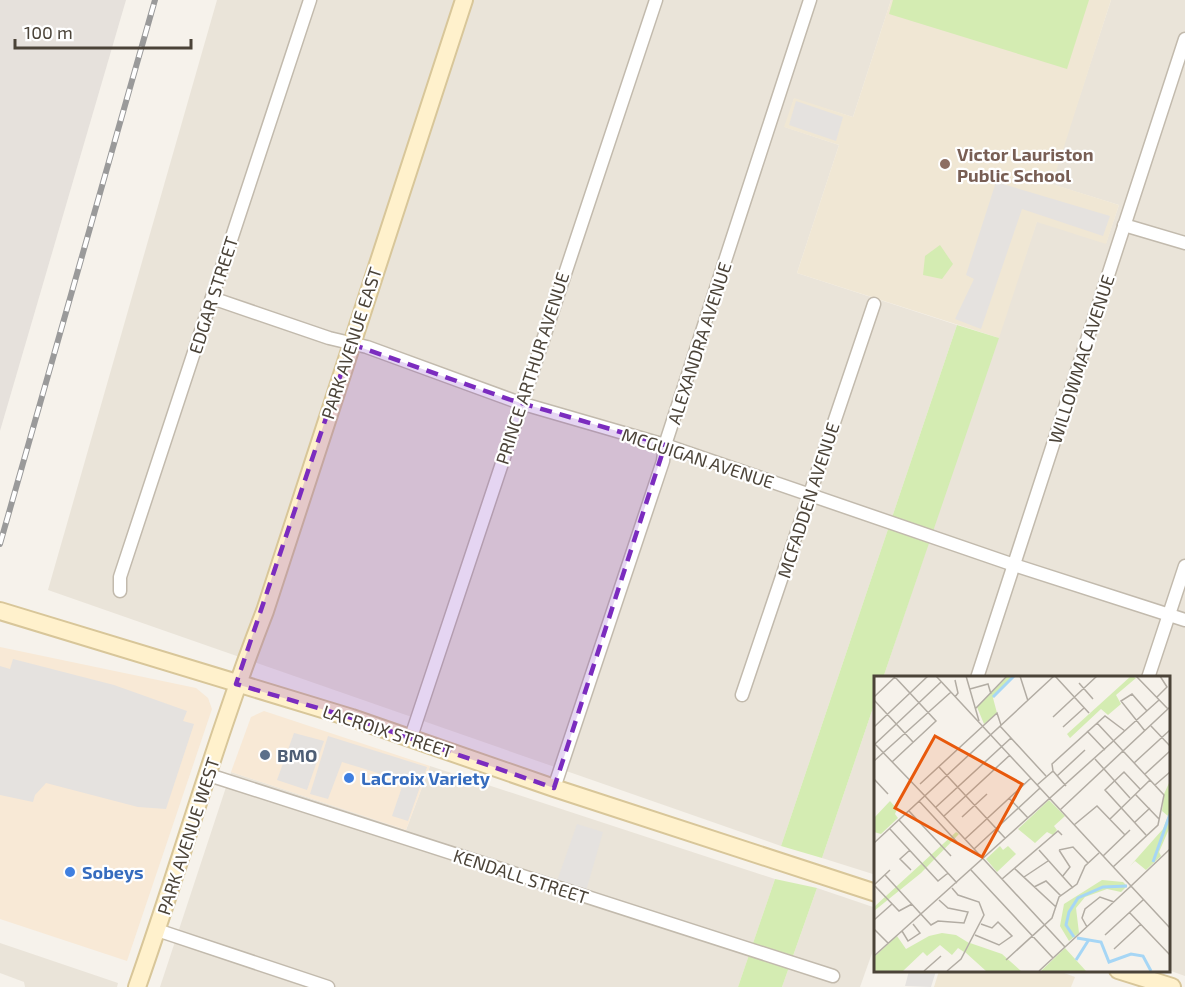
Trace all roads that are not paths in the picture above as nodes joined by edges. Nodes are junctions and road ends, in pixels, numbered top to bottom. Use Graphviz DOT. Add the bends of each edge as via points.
graph roads {
  1 [pos="310,0"];
  2 [pos="464,0"];
  3 [pos="656,0"];
  4 [pos="810,0"];
  5 [pos="1185,39"];
  6 [pos="1124,225"];
  7 [pos="1185,243"];
  8 [pos="212,298"];
  9 [pos="873,304"];
  10 [pos="351,344"];
  11 [pos="520,404"];
  12 [pos="665,445"];
  13 [pos="810,495"];
  14 [pos="1014,565"];
  15 [pos="1185,566"];
  16 [pos="120,591"];
  17 [pos="0,611"];
  18 [pos="1169,615"];
  19 [pos="1185,620"];
  20 [pos="978,676"];
  21 [pos="1149,676"];
  22 [pos="236,684"];
  23 [pos="742,695"];
  24 [pos="411,737"];
  25 [pos="209,775"];
  26 [pos="554,788"];
  27 [pos="874,892"];
  28 [pos="157,930"];
  29 [pos="1124,972"];
  30 [pos="833,976"];
  31 [pos="137,987"];
  32 [pos="328,987"];
  33 [pos="1172,987"];
  1 -- 8 [label="street, EDGAR STREET"];
  2 -- 10 [label="main road, PARK AVENUE EAST"];
  3 -- 11 [label="street, PRINCE ARTHUR AVENUE"];
  4 -- 12 [label="street, ALEXANDRA AVENUE"];
  5 -- 6 [label="street, WILLOWMAC AVENUE"];
  6 -- 7 [label="street"];
  6 -- 14 [label="street, WILLOWMAC AVENUE"];
  8 -- 10 [label="street, MCGUIGAN AVENUE"];
  8 -- 16 [label="street, EDGAR STREET" via="120,577"];
  9 -- 13 [label="street, MCFADDEN AVENUE"];
  10 -- 11 [label="street, MCGUIGAN AVENUE"];
  10 -- 22 [label="main road, PARK AVENUE EAST" via="265,611"];
  11 -- 12 [label="street, MCGUIGAN AVENUE"];
  11 -- 24 [label="street, PRINCE ARTHUR AVENUE"];
  12 -- 13 [label="street, MCGUIGAN AVENUE"];
  12 -- 26 [label="street, ALEXANDRA AVENUE"];
  13 -- 14 [label="street, MCGUIGAN AVENUE"];
  13 -- 23 [label="street, MCFADDEN AVENUE"];
  14 -- 18 [label="street, MCGUIGAN AVENUE"];
  14 -- 20 [label="street, WILLOWMAC AVENUE"];
  15 -- 18 [label="street"];
  17 -- 22 [label="main road, LACROIX STREET"];
  18 -- 19 [label="street, MCGUIGAN AVENUE"];
  18 -- 21 [label="street"];
  22 -- 24 [label="main road, LACROIX STREET"];
  22 -- 25 [label="main road, PARK AVENUE WEST"];
  24 -- 26 [label="main road, LACROIX STREET"];
  25 -- 28 [label="main road, PARK AVENUE WEST"];
  25 -- 30 [label="street, KENDALL STREET"];
  26 -- 27 [label="main road, LACROIX STREET"];
  28 -- 31 [label="main road, PARK AVENUE WEST"];
  28 -- 32 [label="street"];
  29 -- 33 [label="main road"];
}
